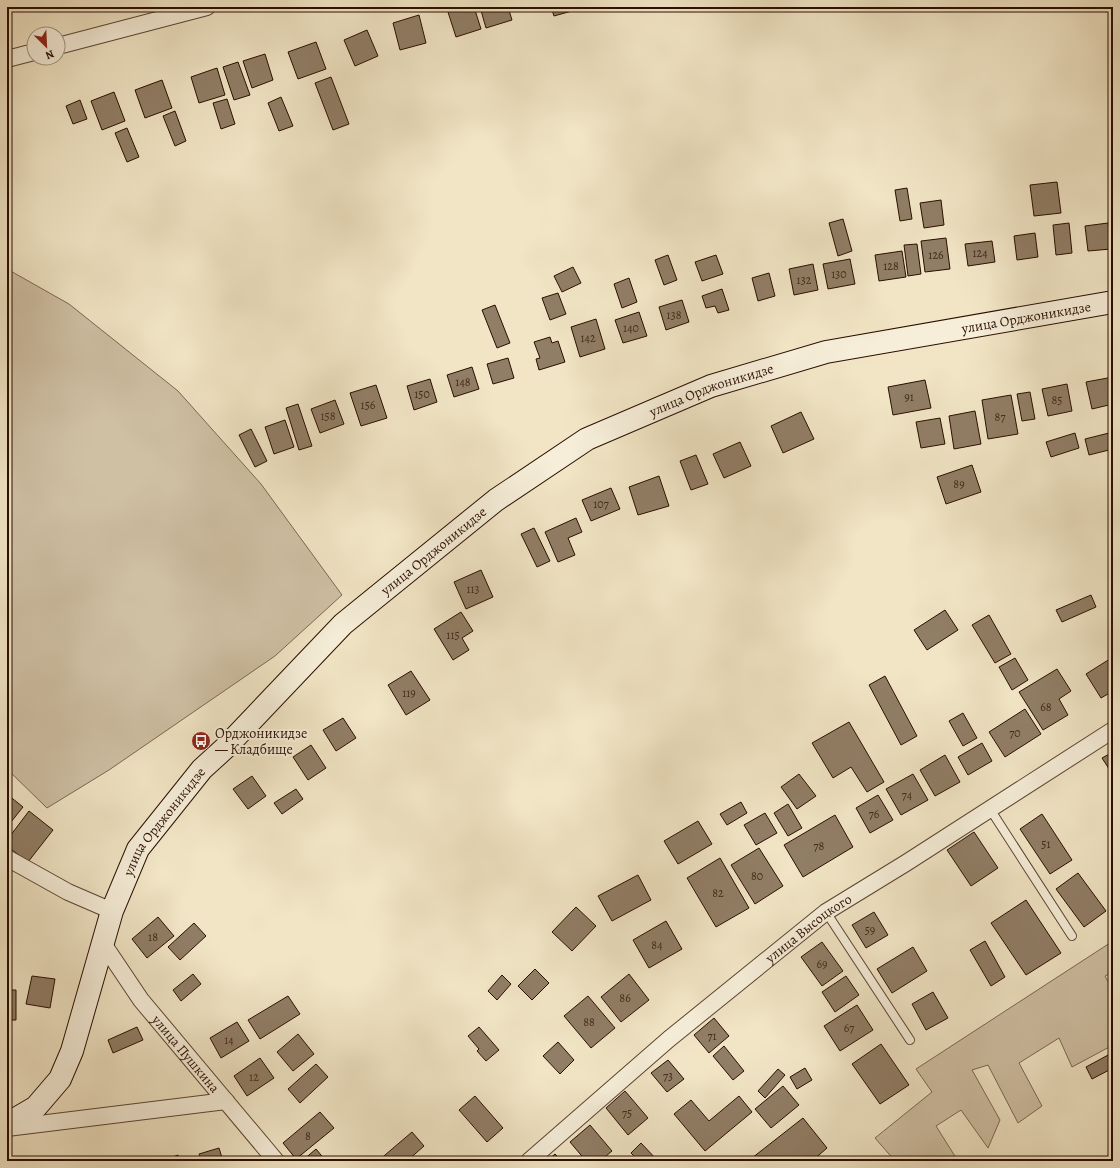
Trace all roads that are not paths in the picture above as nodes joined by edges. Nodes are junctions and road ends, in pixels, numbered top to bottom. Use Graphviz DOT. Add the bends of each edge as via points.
graph roads {
  1 [pos="207,7"];
  2 [pos="66,44"];
  3 [pos="26,54"];
  4 [pos="7,59"];
  5 [pos="1113,302"];
  6 [pos="1113,730"];
  7 [pos="990,809"];
  8 [pos="7,858"];
  9 [pos="112,911"];
  10 [pos="826,912"];
  11 [pos="1072,936"];
  12 [pos="102,942"];
  13 [pos="910,1040"];
  14 [pos="226,1101"];
  15 [pos="7,1124"];
  16 [pos="7,1128"];
  17 [pos="276,1161"];
  18 [pos="529,1161"];
  1 -- 2 [label="street"];
  3 -- 4 [label="street"];
  5 -- 9 [label="main road, улица Орджоникидзе" via="826,352 711,386 587,439 496,500 343,624 202,769 138,849"];
  6 -- 7 [label="street, улица Высоцкого"];
  7 -- 10 [label="street, улица Высоцкого"];
  7 -- 11 [label="lane"];
  8 -- 9 [label="street" via="68,892"];
  9 -- 12 [label="main road, улица Орджоникидзе"];
  10 -- 13 [label="lane"];
  10 -- 18 [label="street, улица Высоцкого" via="669,1039"];
  12 -- 14 [label="street, улица Пушкина" via="141,1000"];
  12 -- 15 [label="main road, улица Орджоникидзе" via="72,1051 60,1079 36,1107"];
  14 -- 16 [label="street"];
  14 -- 17 [label="street, улица Пушкина"];
}
